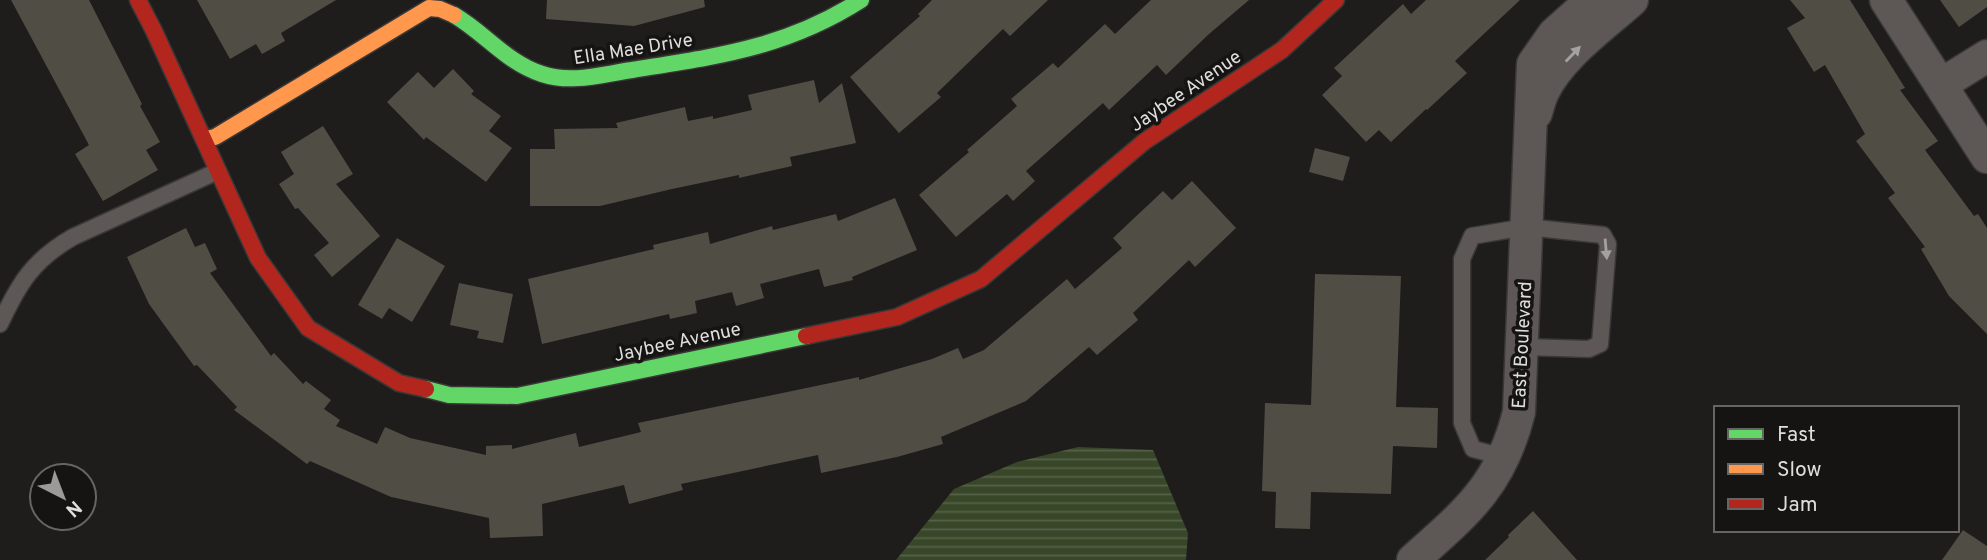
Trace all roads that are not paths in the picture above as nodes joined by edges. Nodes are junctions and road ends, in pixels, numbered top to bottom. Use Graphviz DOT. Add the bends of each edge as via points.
graph roads {
  1 [pos="138,0"];
  2 [pos="861,0"];
  3 [pos="1336,0"];
  4 [pos="1591,0"];
  5 [pos="1632,0"];
  6 [pos="1886,0"];
  7 [pos="1987,56"];
  8 [pos="1942,84"];
  9 [pos="1529,134"];
  10 [pos="205,139"];
  11 [pos="1987,157"];
  12 [pos="218,171"];
  13 [pos="1526,227"];
  14 [pos="0,324"];
  15 [pos="1521,347"];
  16 [pos="1504,457"];
  17 [pos="1413,560"];
  1 -- 10 [label="street, Jaybee Avenue"];
  2 -- 10 [label="street, Ella Mae Drive" via="829,20 741,50 563,79 523,67 452,13 429,8"];
  3 -- 12 [label="street, Jaybee Avenue" via="1282,50 1145,141 981,279 897,317 517,396 449,395 399,383 308,328 258,258"];
  4 -- 9 [label="street, East Boulevard" via="1555,34 1533,64"];
  9 -- 5 [label="street, one-way" via="1555,72"];
  6 -- 8 [label="street"];
  7 -- 8 [label="street"];
  8 -- 11 [label="street"];
  9 -- 13 [label="street, East Boulevard"];
  10 -- 12 [label="street, Jaybee Avenue"];
  12 -- 14 [label="lane" via="54,248 28,274"];
  13 -- 15 [label="street, East Boulevard"];
  13 -- 15 [label="lane, one-way" via="1603,234 1608,244 1600,344 1589,349"];
  13 -- 16 [label="lane" via="1472,236 1462,259 1462,424 1472,449"];
  15 -- 16 [label="street, East Boulevard" via="1518,412"];
  16 -- 17 [label="street, East Boulevard" via="1468,511"];
}
